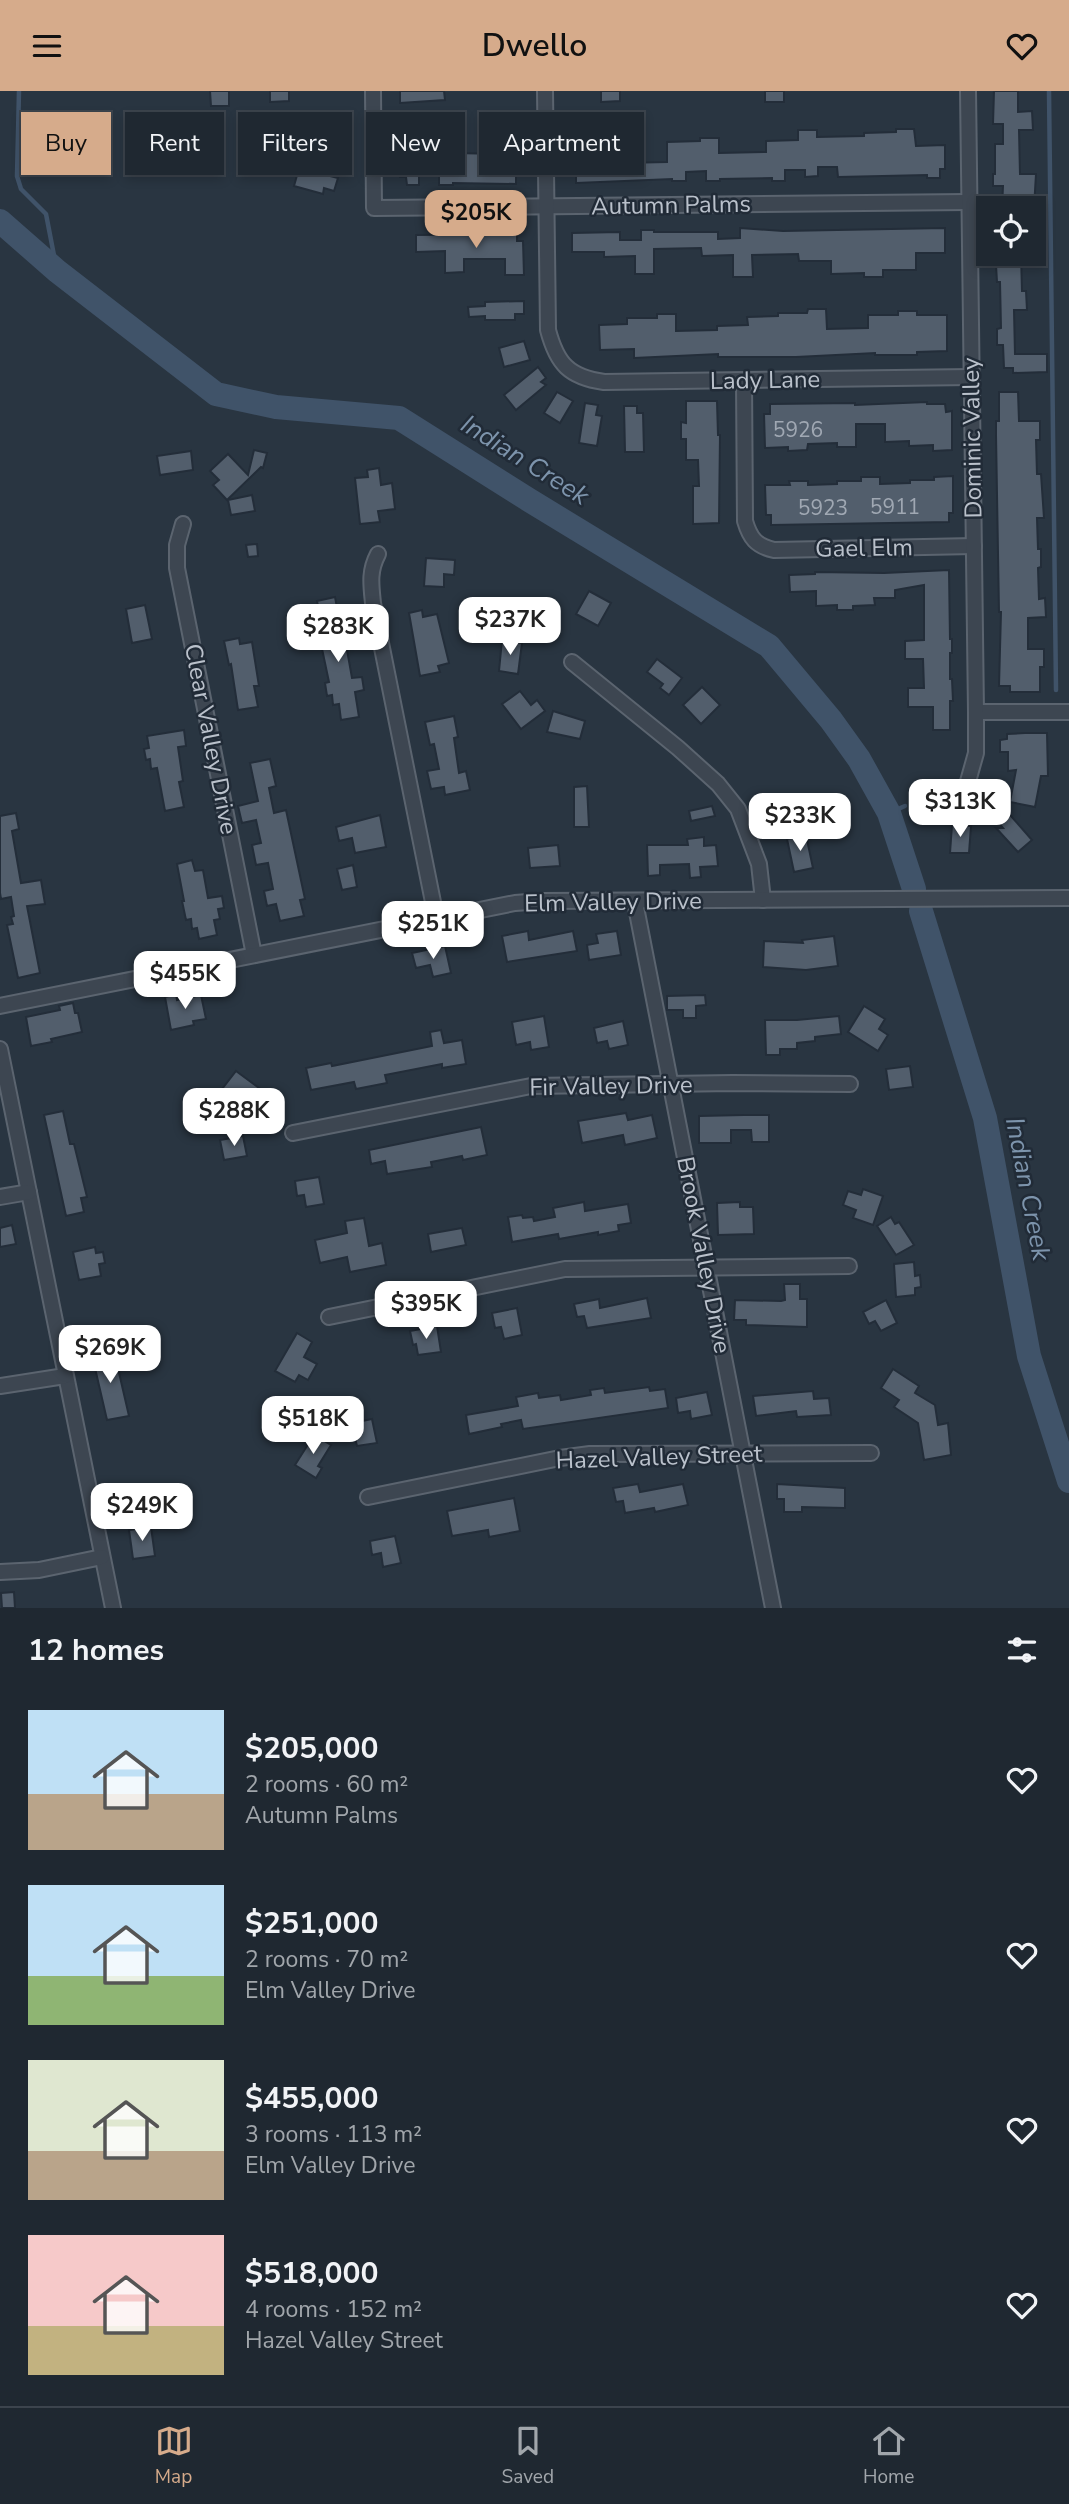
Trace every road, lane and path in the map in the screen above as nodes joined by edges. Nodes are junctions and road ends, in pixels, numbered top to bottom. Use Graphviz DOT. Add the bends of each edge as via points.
graph roads {
  1 [pos="373,91"];
  2 [pos="545,91"];
  3 [pos="968,91"];
  4 [pos="968,202"];
  5 [pos="547,206"];
  6 [pos="971,377"];
  7 [pos="744,380"];
  8 [pos="183,524"];
  9 [pos="974,546"];
  10 [pos="378,554"];
  11 [pos="572,662"];
  12 [pos="976,712"];
  13 [pos="1069,712"];
  14 [pos="967,785"];
  15 [pos="1069,898"];
  16 [pos="763,900"];
  17 [pos="635,901"];
  18 [pos="436,918"];
  19 [pos="254,955"];
  20 [pos="0,1006"];
  21 [pos="0,1049"];
  22 [pos="850,1084"];
  23 [pos="670,1085"];
  24 [pos="293,1133"];
  25 [pos="29,1192"];
  26 [pos="0,1197"];
  27 [pos="849,1266"];
  28 [pos="707,1269"];
  29 [pos="329,1317"];
  30 [pos="65,1375"];
  31 [pos="0,1386"];
  32 [pos="743,1453"];
  33 [pos="870,1453"];
  34 [pos="368,1497"];
  35 [pos="102,1557"];
  36 [pos="0,1572"];
  37 [pos="113,1608"];
  38 [pos="773,1608"];
  1 -- 5 [label="street, Autumn Palms" via="374,208"];
  2 -- 5 [label="street"];
  3 -- 4 [label="street, Dominic Valley"];
  4 -- 5 [label="street, Autumn Palms"];
  4 -- 6 [label="street, Dominic Valley"];
  5 -- 7 [label="street, Lady Lane" via="548,330 554,354 563,364 578,375 604,382"];
  6 -- 7 [label="street, Lady Lane"];
  6 -- 9 [label="street, Dominic Valley"];
  7 -- 9 [label="street, Gael Elm" via="745,521 755,543 774,550"];
  8 -- 19 [label="street, Clear Valley Drive" via="177,568"];
  9 -- 12 [label="street, Dominic Valley"];
  10 -- 18 [label="street" via="370,578 373,603"];
  11 -- 16 [label="street" via="718,784 738,809 756,854"];
  12 -- 13 [label="street"];
  12 -- 14 [label="street, Dominic Valley" via="975,753"];
  15 -- 16 [label="street, Elm Valley Drive"];
  16 -- 17 [label="street, Elm Valley Drive"];
  17 -- 18 [label="street, Elm Valley Drive" via="515,903"];
  17 -- 23 [label="street, Brook Valley Drive"];
  18 -- 19 [label="street, Elm Valley Drive"];
  19 -- 20 [label="street, Elm Valley Drive"];
  21 -- 25 [label="street"];
  22 -- 23 [label="street, Fir Valley Drive"];
  23 -- 24 [label="street, Fir Valley Drive" via="531,1086"];
  23 -- 28 [label="street, Brook Valley Drive"];
  25 -- 26 [label="street"];
  25 -- 30 [label="street"];
  27 -- 28 [label="street"];
  28 -- 29 [label="street" via="565,1269"];
  28 -- 32 [label="street, Brook Valley Drive"];
  30 -- 31 [label="street"];
  30 -- 35 [label="street"];
  32 -- 33 [label="street, Hazel Valley Street"];
  32 -- 34 [label="street, Hazel Valley Street" via="590,1454"];
  32 -- 38 [label="street, Brook Valley Drive"];
  35 -- 36 [label="street"];
  35 -- 37 [label="street"];
}
